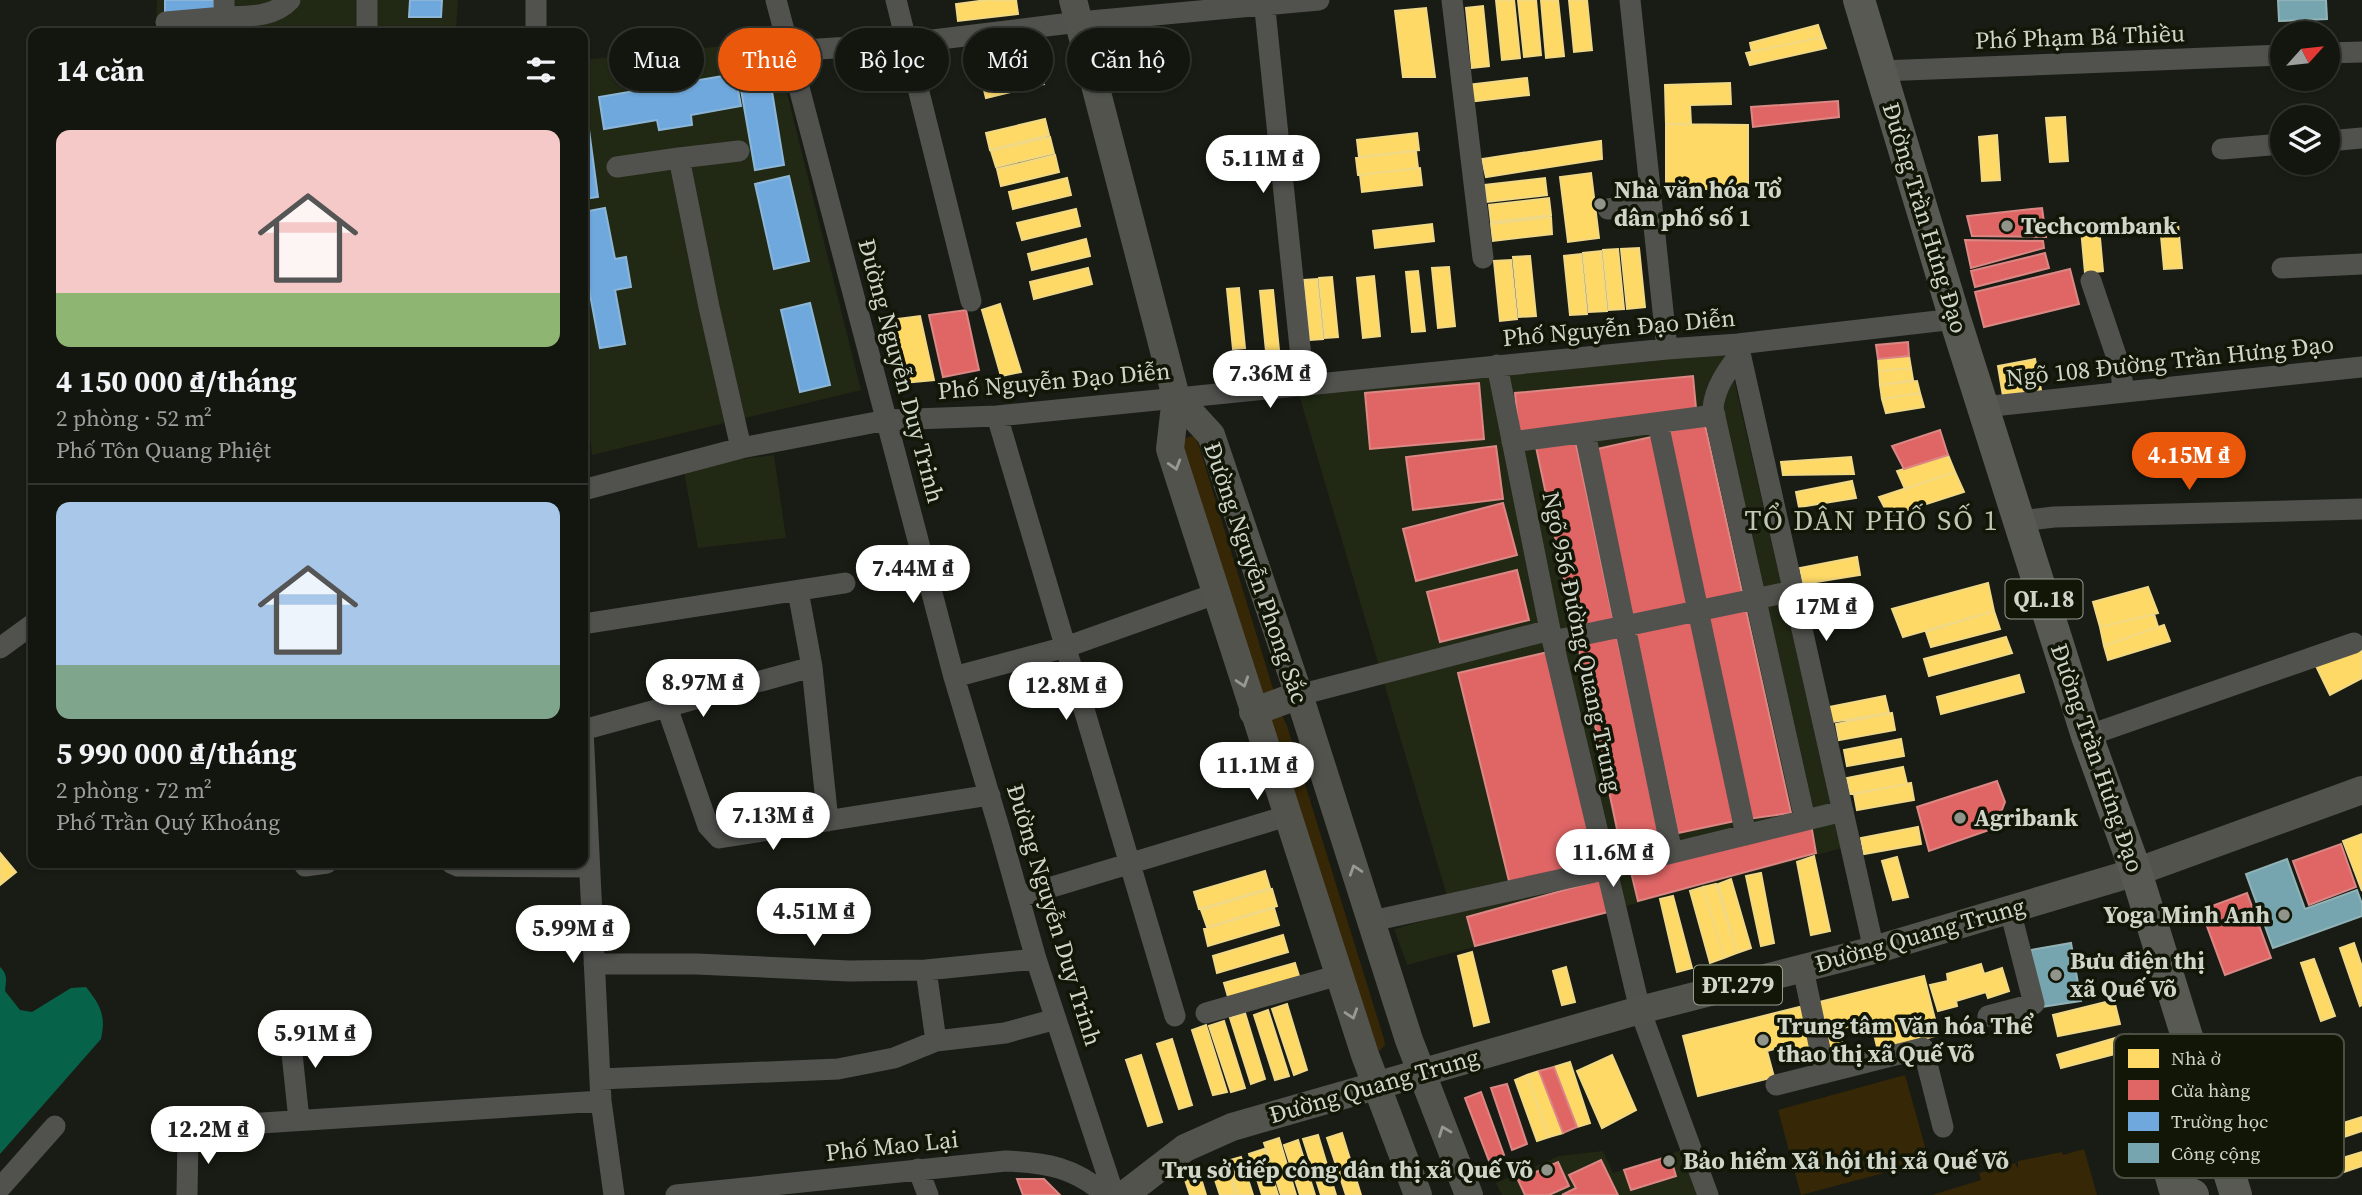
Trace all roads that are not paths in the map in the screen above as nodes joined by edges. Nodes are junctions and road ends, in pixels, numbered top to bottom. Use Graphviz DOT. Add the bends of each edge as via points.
graph roads {
  1 [pos="290,0"];
  2 [pos="367,0"];
  3 [pos="536,0"];
  4 [pos="776,0"];
  5 [pos="896,0"];
  6 [pos="1319,0"];
  7 [pos="1452,0"];
  8 [pos="1630,0"];
  9 [pos="1859,0"];
  10 [pos="1264,3"];
  11 [pos="224,9"];
  12 [pos="1076,11"];
  13 [pos="166,22"];
  14 [pos="367,28"];
  15 [pos="536,28"];
  16 [pos="784,28"];
  17 [pos="904,28"];
  18 [pos="949,35"];
  19 [pos="2362,52"];
  20 [pos="2340,53"];
  21 [pos="2270,55"];
  22 [pos="1881,71"];
  23 [pos="801,91"];
  24 [pos="920,91"];
  25 [pos="2362,138"];
  26 [pos="2340,140"];
  27 [pos="2270,145"];
  28 [pos="2222,149"];
  29 [pos="738,151"];
  30 [pos="679,158"];
  31 [pos="617,167"];
  32 [pos="1651,203"];
  33 [pos="1608,209"];
  34 [pos="1483,258"];
  35 [pos="2362,264"];
  36 [pos="2282,268"];
  37 [pos="2091,281"];
  38 [pos="971,301"];
  39 [pos="1955,319"];
  40 [pos="1667,349"];
  41 [pos="1739,349"];
  42 [pos="1497,365"];
  43 [pos="2362,367"];
  44 [pos="1304,386"];
  45 [pos="2123,391"];
  46 [pos="1176,397"];
  47 [pos="1983,407"];
  48 [pos="1715,415"];
  49 [pos="997,416"];
  50 [pos="887,420"];
  51 [pos="1658,423"];
  52 [pos="1585,433"];
  53 [pos="1512,442"];
  54 [pos="741,448"];
  55 [pos="588,489"];
  56 [pos="2362,509"];
  57 [pos="2020,521"];
  58 [pos="845,583"];
  59 [pos="798,591"];
  60 [pos="1793,591"];
  61 [pos="1215,594"];
  62 [pos="1756,598"];
  63 [pos="1699,611"];
  64 [pos="588,623"];
  65 [pos="1625,626"];
  66 [pos="28,628"];
  67 [pos="1552,635"];
  68 [pos="2354,643"];
  69 [pos="1066,647"];
  70 [pos="0,648"];
  71 [pos="812,667"];
  72 [pos="954,677"];
  73 [pos="1299,695"];
  74 [pos="667,707"];
  75 [pos="1253,712"];
  76 [pos="588,729"];
  77 [pos="2087,736"];
  78 [pos="2362,790"];
  79 [pos="990,795"];
  80 [pos="1843,811"];
  81 [pos="1287,816"];
  82 [pos="1805,820"];
  83 [pos="828,821"];
  84 [pos="1746,835"];
  85 [pos="588,844"];
  86 [pos="1672,853"];
  87 [pos="1130,863"];
  88 [pos="589,867"];
  89 [pos="1606,869"];
  90 [pos="2136,872"];
  91 [pos="1019,897"];
  92 [pos="2010,910"];
  93 [pos="1372,921"];
  94 [pos="1874,950"];
  95 [pos="1036,959"];
  96 [pos="594,964"];
  97 [pos="1803,969"];
  98 [pos="926,970"];
  99 [pos="1339,975"];
  100 [pos="1640,1010"];
  101 [pos="1206,1013"];
  102 [pos="1175,1016"];
  103 [pos="1988,1016"];
  104 [pos="1056,1019"];
  105 [pos="289,1025"];
  106 [pos="2187,1034"];
  107 [pos="936,1041"];
  108 [pos="1421,1072"];
  109 [pos="1825,1073"];
  110 [pos="600,1079"];
  111 [pos="1377,1085"];
  112 [pos="1776,1085"];
  113 [pos="600,1101"];
  114 [pos="299,1120"];
  115 [pos="55,1126"];
  116 [pos="1943,1127"];
  117 [pos="918,1169"];
  118 [pos="2172,1178"];
  119 [pos="2231,1178"];
  120 [pos="0,1188"];
  121 [pos="704,1194"];
  122 [pos="187,1195"];
  123 [pos="614,1195"];
  124 [pos="676,1195"];
  125 [pos="928,1195"];
  126 [pos="1106,1195"];
  127 [pos="1114,1195"];
  128 [pos="1124,1195"];
  129 [pos="1418,1195"];
  130 [pos="1469,1195"];
  131 [pos="1708,1195"];
  132 [pos="2193,1195"];
  133 [pos="2236,1195"];
  1 -- 11 [label="street" via="276,11 253,16"];
  2 -- 14 [label="street"];
  3 -- 15 [label="street"];
  4 -- 16 [label="street, Đường Nguyễn Duy Trinh"];
  5 -- 17 [label="street"];
  6 -- 10 [label="street"];
  7 -- 34 [label="street"];
  8 -- 32 [label="street"];
  9 -- 22 [label="highway, Đường Trần Hưng Đạo / QL.18"];
  10 -- 12 [label="street"];
  10 -- 44 [label="street"];
  11 -- 13 [label="street"];
  12 -- 18 [label="street"];
  12 -- 46 [label="main road, Đường Nguyễn Phong Sắc"];
  19 -- 20 [label="street"];
  21 -- 22 [label="street, Phố Phạm Bá Thiều"];
  22 -- 39 [label="highway, Đường Trần Hưng Đạo / QL.18"];
  23 -- 50 [label="street, Đường Nguyễn Duy Trinh"];
  24 -- 38 [label="street"];
  25 -- 26 [label="street"];
  27 -- 28 [label="street"];
  29 -- 30 [label="street"];
  30 -- 31 [label="street"];
  30 -- 54 [label="street"];
  32 -- 33 [label="street"];
  32 -- 40 [label="street"];
  35 -- 36 [label="street"];
  37 -- 45 [label="street" via="2121,370"];
  39 -- 41 [label="street, Phố Nguyễn Đạo Diễn"];
  39 -- 47 [label="highway, Đường Trần Hưng Đạo / QL.18"];
  40 -- 41 [label="street, Phố Nguyễn Đạo Diễn"];
  40 -- 42 [label="street, Phố Nguyễn Đạo Diễn"];
  41 -- 48 [label="street" via="1716,391"];
  41 -- 60 [label="street"];
  42 -- 44 [label="street, Phố Nguyễn Đạo Diễn"];
  42 -- 53 [label="street, Ngõ 956 Đường Quang Trung"];
  43 -- 45 [label="street, Ngõ 108 Đường Trần Hưng Đạo"];
  44 -- 46 [label="street, Phố Nguyễn Đạo Diễn"];
  45 -- 47 [label="street, Ngõ 108 Đường Trần Hưng Đạo"];
  46 -- 49 [label="street, Phố Nguyễn Đạo Diễn"];
  46 -- 61 [label="main road, Đường Nguyễn Phong Sắc, one-way" via="1170,449"];
  46 -- 73 [label="main road, Đường Nguyễn Phong Sắc" via="1211,435"];
  47 -- 57 [label="highway, Đường Trần Hưng Đạo / QL.18"];
  48 -- 51 [label="street"];
  48 -- 62 [label="street"];
  49 -- 50 [label="street, Phố Nguyễn Đạo Diễn"];
  49 -- 69 [label="street"];
  50 -- 54 [label="street, Phố Nguyễn Đạo Diễn"];
  50 -- 72 [label="street, Đường Nguyễn Duy Trinh"];
  51 -- 52 [label="street"];
  51 -- 63 [label="street"];
  52 -- 53 [label="street"];
  52 -- 65 [label="street"];
  53 -- 67 [label="street, Ngõ 956 Đường Quang Trung"];
  54 -- 55 [label="street, Phố Nguyễn Đạo Diễn"];
  56 -- 57 [label="street"];
  57 -- 77 [label="highway, Đường Trần Hưng Đạo / QL.18"];
  58 -- 59 [label="street"];
  59 -- 64 [label="street"];
  59 -- 71 [label="street"];
  60 -- 62 [label="street"];
  60 -- 80 [label="street"];
  61 -- 69 [label="street"];
  61 -- 75 [label="main road, Đường Nguyễn Phong Sắc, one-way"];
  62 -- 63 [label="street"];
  62 -- 82 [label="street"];
  63 -- 65 [label="street"];
  63 -- 84 [label="street"];
  65 -- 67 [label="street"];
  65 -- 86 [label="street"];
  66 -- 70 [label="street"];
  67 -- 73 [label="street"];
  67 -- 89 [label="street, Ngõ 956 Đường Quang Trung"];
  68 -- 77 [label="street"];
  69 -- 72 [label="street"];
  69 -- 87 [label="street"];
  71 -- 74 [label="street"];
  71 -- 83 [label="street"];
  72 -- 79 [label="street, Đường Nguyễn Duy Trinh"];
  73 -- 75 [label="main road"];
  93 -- 73 [label="main road, Đường Nguyễn Phong Sắc, one-way"];
  74 -- 76 [label="street"];
  74 -- 83 [label="street" via="708,826 719,838"];
  75 -- 81 [label="main road, Đường Nguyễn Phong Sắc"];
  77 -- 90 [label="highway, Đường Trần Hưng Đạo / QL.18"];
  78 -- 90 [label="main road, Đường Quang Trung / ĐT.279"];
  79 -- 83 [label="street"];
  79 -- 91 [label="street, Đường Nguyễn Duy Trinh"];
  80 -- 82 [label="street"];
  80 -- 94 [label="street"];
  81 -- 87 [label="street"];
  81 -- 99 [label="main road, Đường Nguyễn Phong Sắc"];
  82 -- 84 [label="street"];
  84 -- 86 [label="street"];
  85 -- 88 [label="street"];
  86 -- 89 [label="street"];
  87 -- 91 [label="street"];
  87 -- 102 [label="street"];
  88 -- 96 [label="street"];
  89 -- 93 [label="street"];
  89 -- 100 [label="street, Ngõ 956 Đường Quang Trung"];
  90 -- 92 [label="main road, Đường Quang Trung / ĐT.279"];
  90 -- 106 [label="highway, Đường Trần Hưng Đạo / QL.18"];
  91 -- 95 [label="street, Đường Nguyễn Duy Trinh"];
  92 -- 94 [label="main road, Đường Quang Trung / ĐT.279"];
  92 -- 103 [label="street" via="2034,1004"];
  93 -- 108 [label="main road, Đường Nguyễn Phong Sắc"];
  94 -- 97 [label="main road, Đường Quang Trung / ĐT.279"];
  95 -- 98 [label="street"];
  95 -- 104 [label="street, Đường Nguyễn Duy Trinh"];
  96 -- 98 [label="street"];
  96 -- 110 [label="street"];
  97 -- 100 [label="main road, Đường Quang Trung / ĐT.279"];
  97 -- 109 [label="street"];
  98 -- 107 [label="street"];
  99 -- 101 [label="street"];
  99 -- 111 [label="main road, Đường Nguyễn Phong Sắc, one-way"];
  100 -- 108 [label="main road, Đường Quang Trung / ĐT.279"];
  100 -- 131 [label="street, Ngõ 956 Đường Quang Trung"];
  104 -- 107 [label="street" via="1005,1033"];
  104 -- 127 [label="street, Đường Nguyễn Duy Trinh"];
  105 -- 114 [label="street"];
  107 -- 110 [label="street" via="894,1058 838,1069"];
  108 -- 111 [label="main road, Đường Quang Trung / ĐT.279"];
  130 -- 108 [label="main road, Đường Nguyễn Phong Sắc, one-way"];
  109 -- 112 [label="street"];
  109 -- 116 [label="street" via="1923,1048"];
  110 -- 113 [label="street"];
  111 -- 128 [label="main road, Đường Quang Trung / ĐT.279" via="1232,1127 1185,1148"];
  111 -- 129 [label="main road, Đường Nguyễn Phong Sắc"];
  113 -- 114 [label="street"];
  113 -- 123 [label="street"];
  114 -- 122 [label="street" via="245,1124 188,1136"];
  115 -- 120 [label="street"];
  117 -- 121 [label="street, Phố Mao Lại"];
  117 -- 125 [label="street"];
  117 -- 126 [label="street, Phố Mao Lại" via="1006,1161 1043,1163 1073,1172"];
  118 -- 132 [label="highway" via="2174,1187"];
  119 -- 133 [label="highway, Đường Trần Hưng Đạo / QL.18"];
  121 -- 124 [label="street, Phố Mao Lại"];
}
